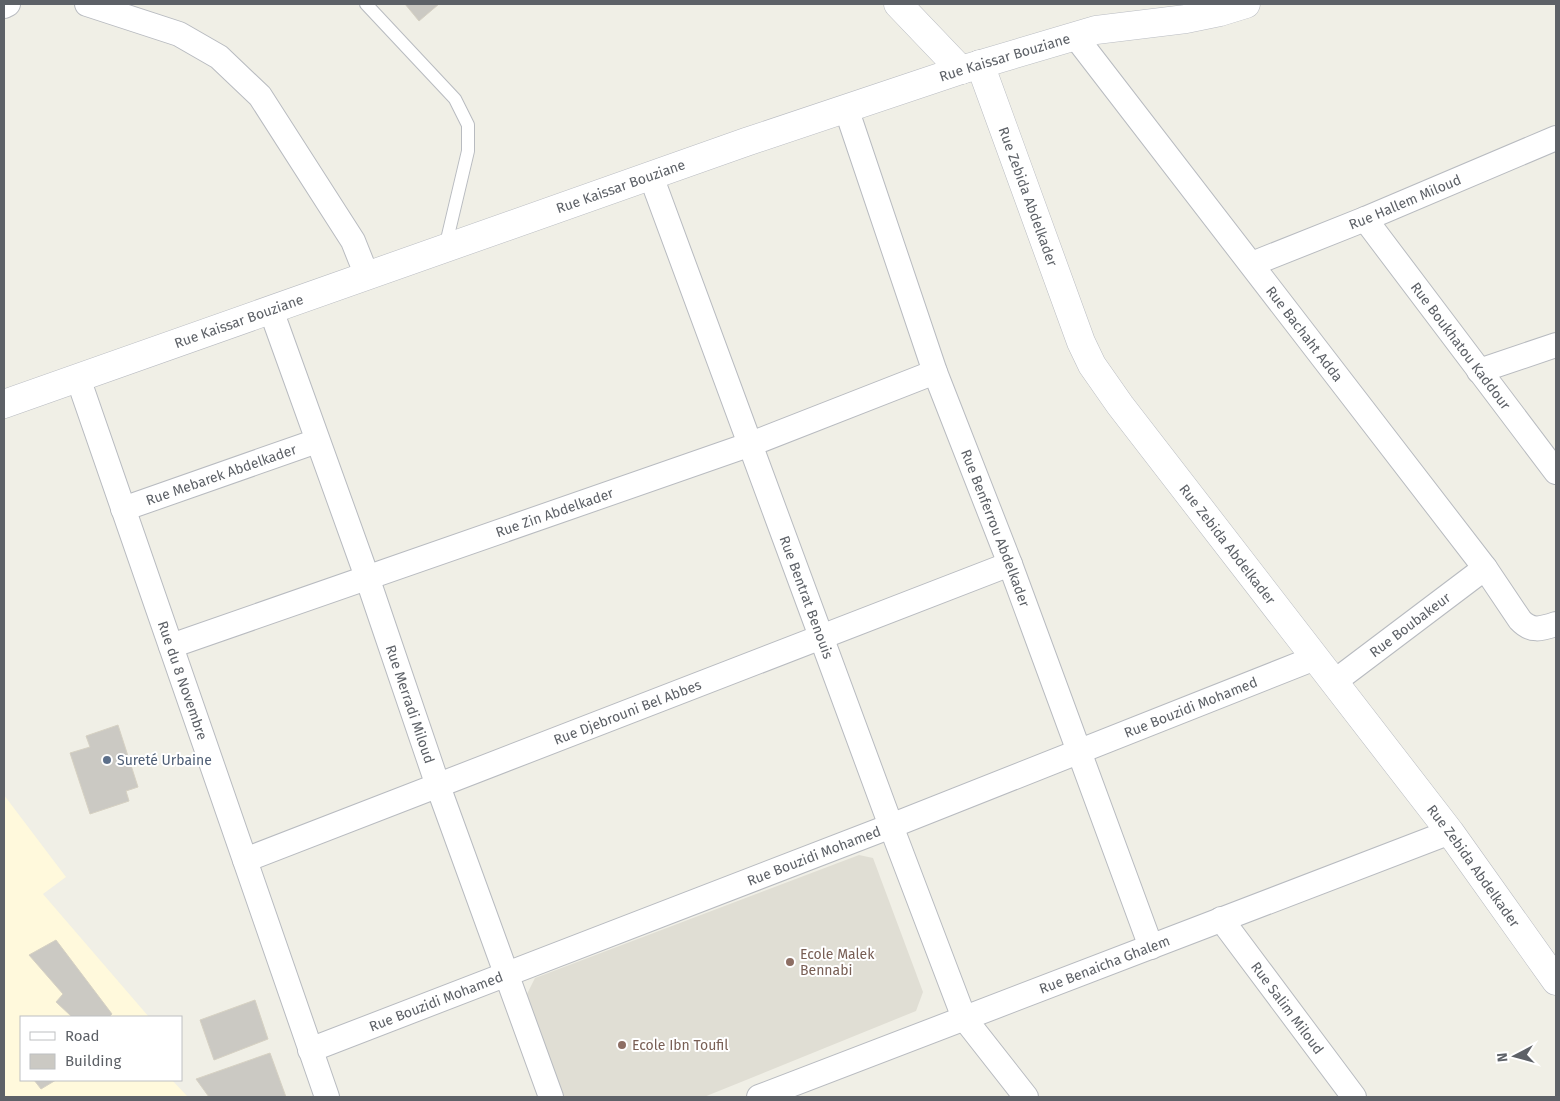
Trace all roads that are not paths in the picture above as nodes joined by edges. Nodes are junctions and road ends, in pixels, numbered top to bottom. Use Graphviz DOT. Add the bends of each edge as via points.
graph roads {
  1 [pos="8,4"];
  2 [pos="87,4"];
  3 [pos="366,4"];
  4 [pos="898,4"];
  5 [pos="1246,4"];
  6 [pos="4,6"];
  7 [pos="1075,36"];
  8 [pos="971,67"];
  9 [pos="846,108"];
  10 [pos="1556,138"];
  11 [pos="651,176"];
  12 [pos="1365,219"];
  13 [pos="444,249"];
  14 [pos="1252,264"];
  15 [pos="367,276"];
  16 [pos="271,310"];
  17 [pos="1556,345"];
  18 [pos="1480,371"];
  19 [pos="935,372"];
  20 [pos="78,378"];
  21 [pos="4,404"];
  22 [pos="317,441"];
  23 [pos="751,444"];
  24 [pos="1556,472"];
  25 [pos="123,509"];
  26 [pos="1010,564"];
  27 [pos="1485,568"];
  28 [pos="367,577"];
  29 [pos="1545,626"];
  30 [pos="823,637"];
  31 [pos="170,646"];
  32 [pos="1315,658"];
  33 [pos="1334,682"];
  34 [pos="1078,752"];
  35 [pos="438,786"];
  36 [pos="891,826"];
  37 [pos="1450,832"];
  38 [pos="245,860"];
  39 [pos="1222,919"];
  40 [pos="1151,947"];
  41 [pos="507,974"];
  42 [pos="1556,981"];
  43 [pos="964,1018"];
  44 [pos="310,1050"];
  45 [pos="790,1092"];
  46 [pos="327,1097"];
  47 [pos="551,1097"];
  48 [pos="759,1097"];
  49 [pos="1026,1097"];
  50 [pos="1354,1097"];
  1 -- 6 [label="street"];
  2 -- 15 [label="street" via="179,34 219,57 260,96 353,240"];
  3 -- 13 [label="lane" via="455,99 468,125 468,151"];
  4 -- 8 [label="street"];
  5 -- 7 [label="street, Rue Kaissar Bouziane" via="1186,19 1096,30"];
  7 -- 8 [label="street, Rue Kaissar Bouziane"];
  7 -- 14 [label="street, Rue Bachaht Adda"];
  8 -- 9 [label="street, Rue Kaissar Bouziane"];
  8 -- 32 [label="street, Rue Zebida Abdelkader" via="1092,365"];
  9 -- 11 [label="street, Rue Kaissar Bouziane"];
  9 -- 19 [label="street, Rue Benferrou Abdelkader"];
  10 -- 12 [label="street, Rue Hallem Miloud"];
  11 -- 13 [label="street, Rue Kaissar Bouziane"];
  11 -- 23 [label="street, Rue Bentrat Benouis"];
  12 -- 14 [label="street, Rue Hallem Miloud"];
  12 -- 18 [label="street, Rue Boukhatou Kaddour"];
  13 -- 15 [label="street, Rue Kaissar Bouziane"];
  14 -- 27 [label="street, Rue Bachaht Adda"];
  15 -- 16 [label="street, Rue Kaissar Bouziane"];
  16 -- 20 [label="street, Rue Kaissar Bouziane"];
  16 -- 22 [label="street, Rue Merradi Miloud"];
  17 -- 18 [label="street"];
  18 -- 24 [label="street, Rue Boukhatou Kaddour"];
  19 -- 23 [label="street, Rue Zin Abdelkader"];
  19 -- 26 [label="street, Rue Benferrou Abdelkader"];
  20 -- 21 [label="street, Rue Kaissar Bouziane"];
  20 -- 25 [label="street, Rue du 8 Novembre"];
  22 -- 25 [label="street, Rue Mebarek Abdelkader"];
  22 -- 28 [label="street, Rue Merradi Miloud"];
  23 -- 28 [label="street, Rue Zin Abdelkader"];
  23 -- 30 [label="street, Rue Bentrat Benouis"];
  25 -- 31 [label="street, Rue du 8 Novembre"];
  26 -- 30 [label="street, Rue Djebrouni Bel Abbes"];
  26 -- 34 [label="street, Rue Benferrou Abdelkader"];
  27 -- 29 [label="street, Rue Bachaht Adda" via="1526,627"];
  27 -- 33 [label="street, Rue Boubakeur"];
  28 -- 31 [label="street, Rue Zin Abdelkader"];
  28 -- 35 [label="street, Rue Merradi Miloud"];
  30 -- 35 [label="street, Rue Djebrouni Bel Abbes"];
  30 -- 36 [label="street, Rue Bentrat Benouis"];
  31 -- 38 [label="street, Rue du 8 Novembre"];
  32 -- 33 [label="street, Rue Zebida Abdelkader"];
  32 -- 34 [label="street, Rue Bouzidi Mohamed"];
  33 -- 37 [label="street, Rue Zebida Abdelkader"];
  34 -- 36 [label="street, Rue Bouzidi Mohamed"];
  34 -- 40 [label="street, Rue Benferrou Abdelkader"];
  35 -- 38 [label="street, Rue Djebrouni Bel Abbes"];
  35 -- 41 [label="street, Rue Merradi Miloud"];
  36 -- 41 [label="street, Rue Bouzidi Mohamed"];
  36 -- 43 [label="street, Rue Bentrat Benouis"];
  37 -- 39 [label="street, Rue Benaicha Ghalem"];
  37 -- 42 [label="street, Rue Zebida Abdelkader"];
  38 -- 44 [label="street, Rue du 8 Novembre"];
  39 -- 40 [label="street, Rue Benaicha Ghalem"];
  39 -- 50 [label="street, Rue Salim Miloud"];
  40 -- 43 [label="street, Rue Benaicha Ghalem"];
  41 -- 44 [label="street, Rue Bouzidi Mohamed"];
  41 -- 47 [label="street, Rue Merradi Miloud"];
  43 -- 45 [label="street, Rue Benaicha Ghalem"];
  43 -- 49 [label="street, Rue Bentrat Benouis"];
  44 -- 46 [label="street, Rue du 8 Novembre"];
  45 -- 48 [label="street, Rue Benaicha Ghalem"];
}
